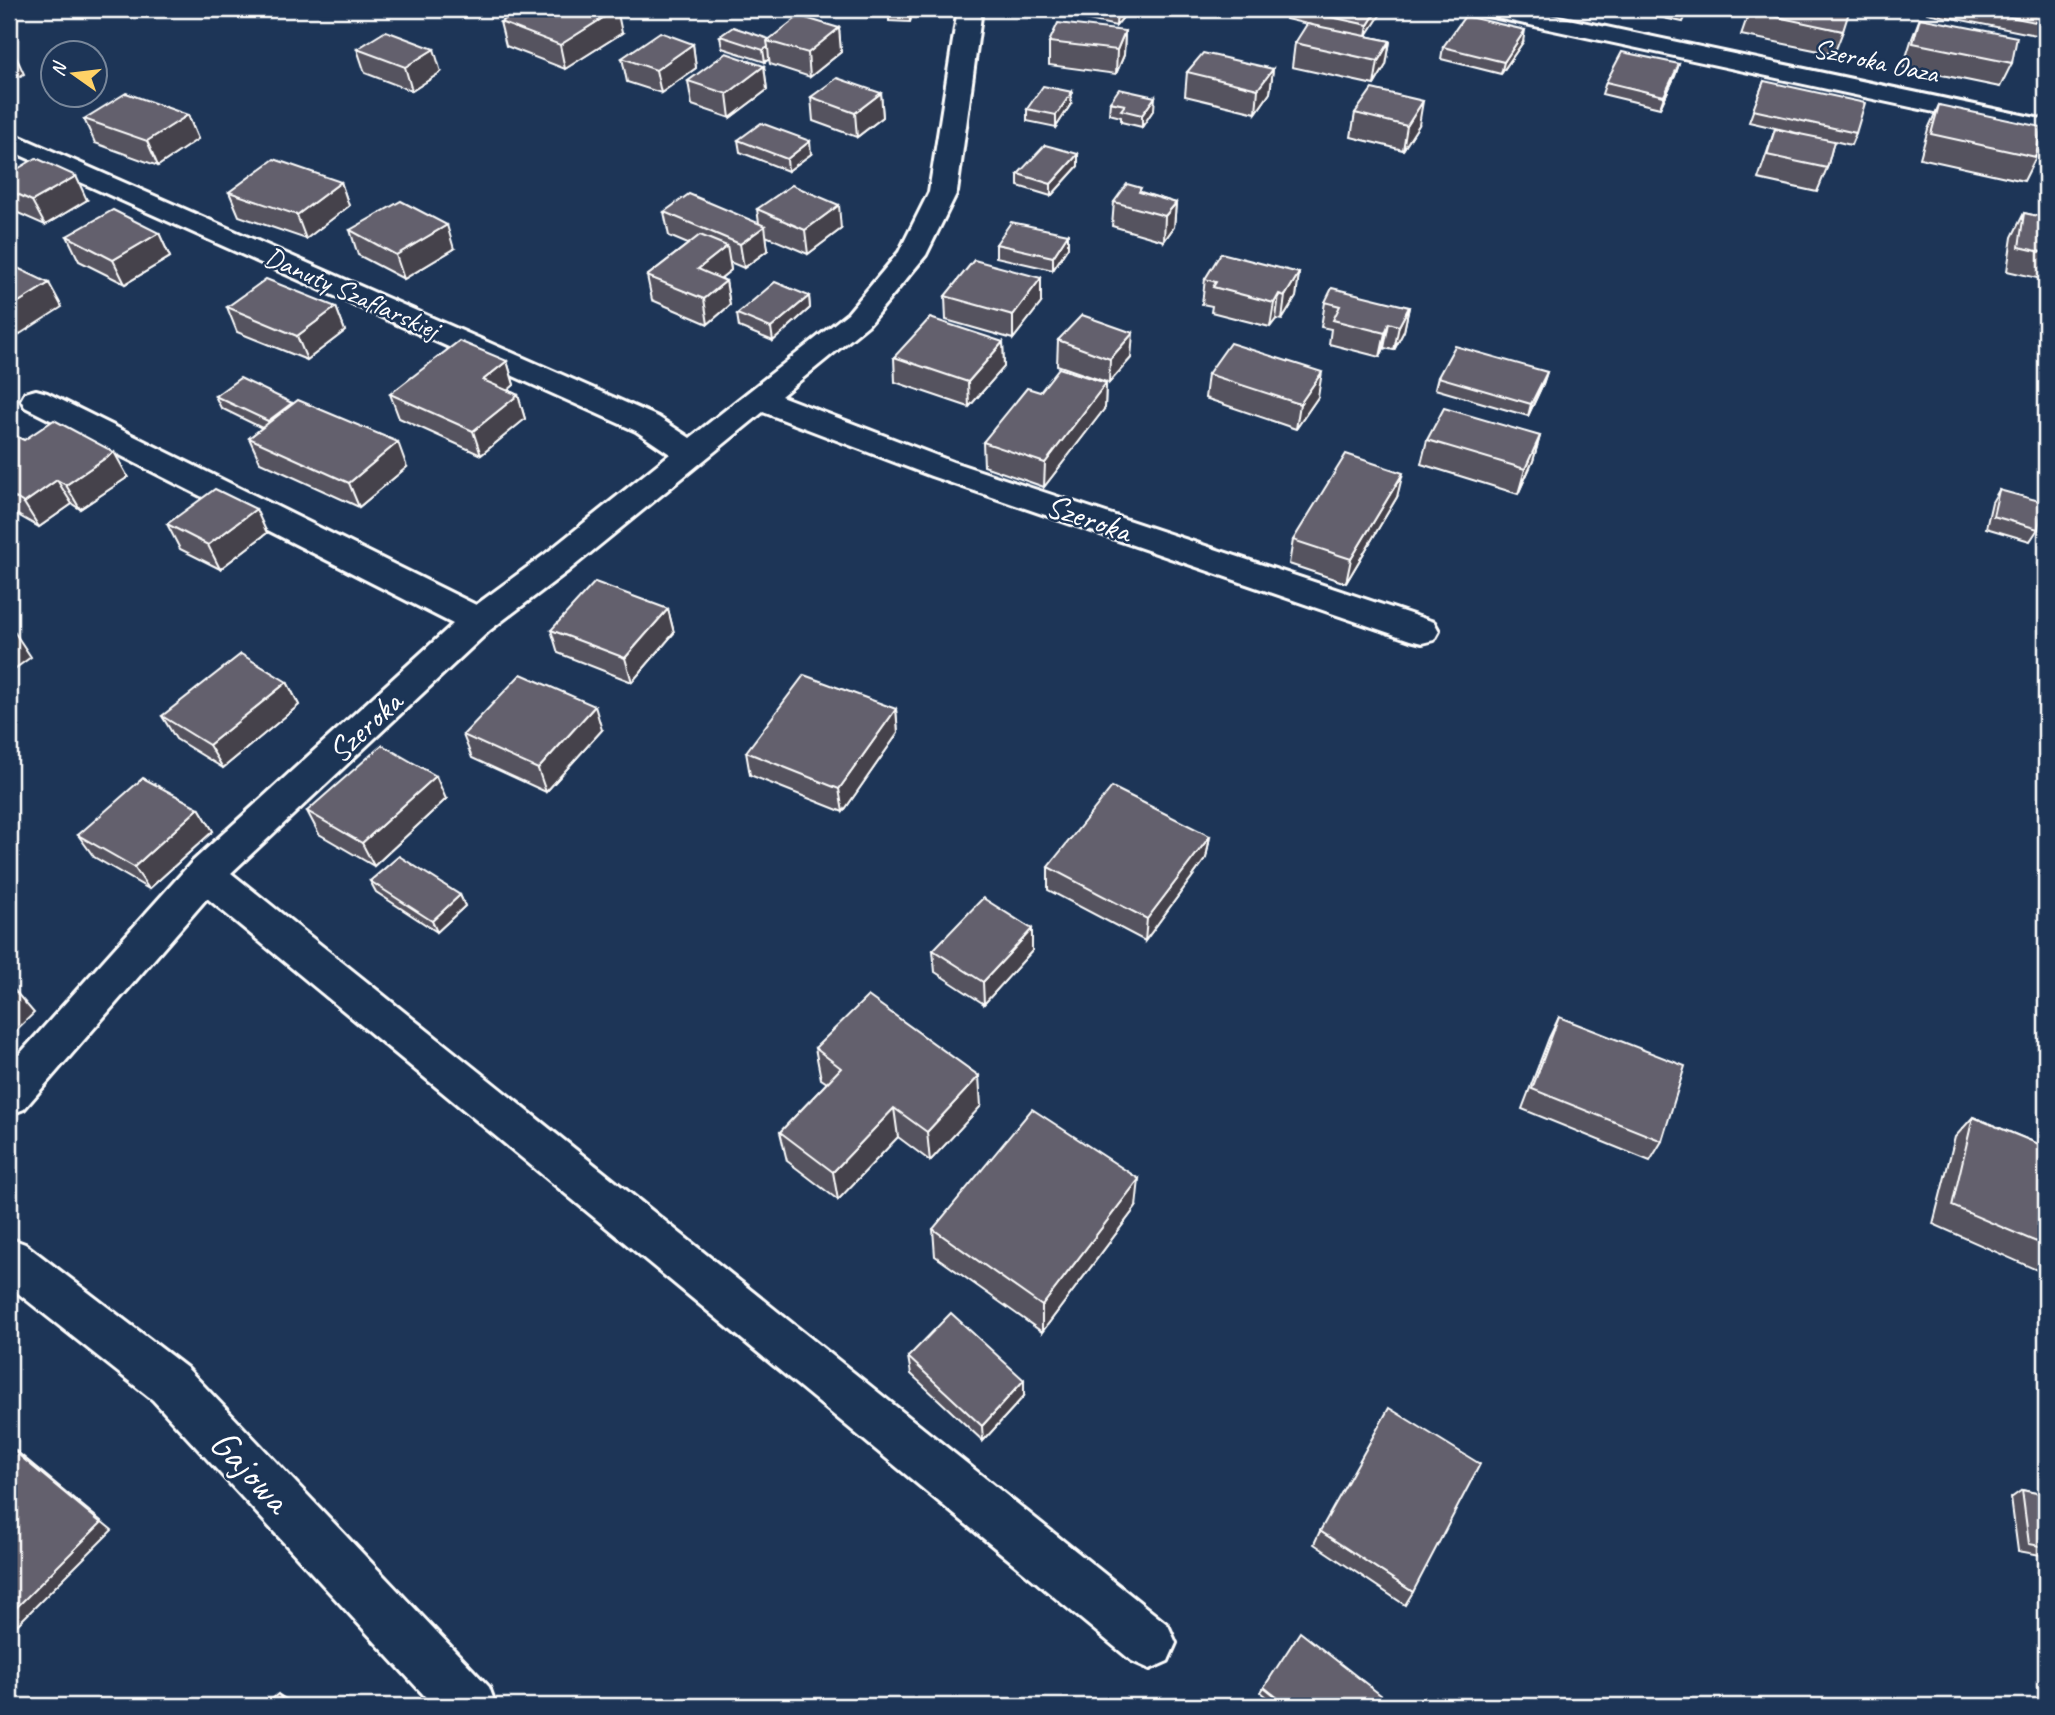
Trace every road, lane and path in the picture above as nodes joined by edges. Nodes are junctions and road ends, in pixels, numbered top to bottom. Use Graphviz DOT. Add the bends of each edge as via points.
graph roads {
  1 [pos="970,9"];
  2 [pos="1488,9"];
  3 [pos="2046,128"];
  4 [pos="9,140"];
  5 [pos="759,399"];
  6 [pos="36,400"];
  7 [pos="690,453"];
  8 [pos="478,621"];
  9 [pos="1422,631"];
  10 [pos="205,874"];
  11 [pos="9,1096"];
  12 [pos="9,1259"];
  13 [pos="1150,1643"];
  14 [pos="470,1706"];
  1 -- 5 [label="street, Szeroka" via="943,192 925,231 912,255 858,319"];
  2 -- 3 [label="street, Szeroka Oaza"];
  4 -- 7 [label="street, Danuty Szaflarskiej" via="647,424"];
  5 -- 7 [label="street, Szeroka"];
  5 -- 9 [label="street, Szeroka" via="942,469"];
  6 -- 8 [label="street"];
  7 -- 8 [label="street, Szeroka"];
  8 -- 10 [label="street, Szeroka"];
  10 -- 11 [label="street, Szeroka"];
  10 -- 13 [label="street"];
  12 -- 14 [label="street, Gajowa" via="170,1384"];
}
